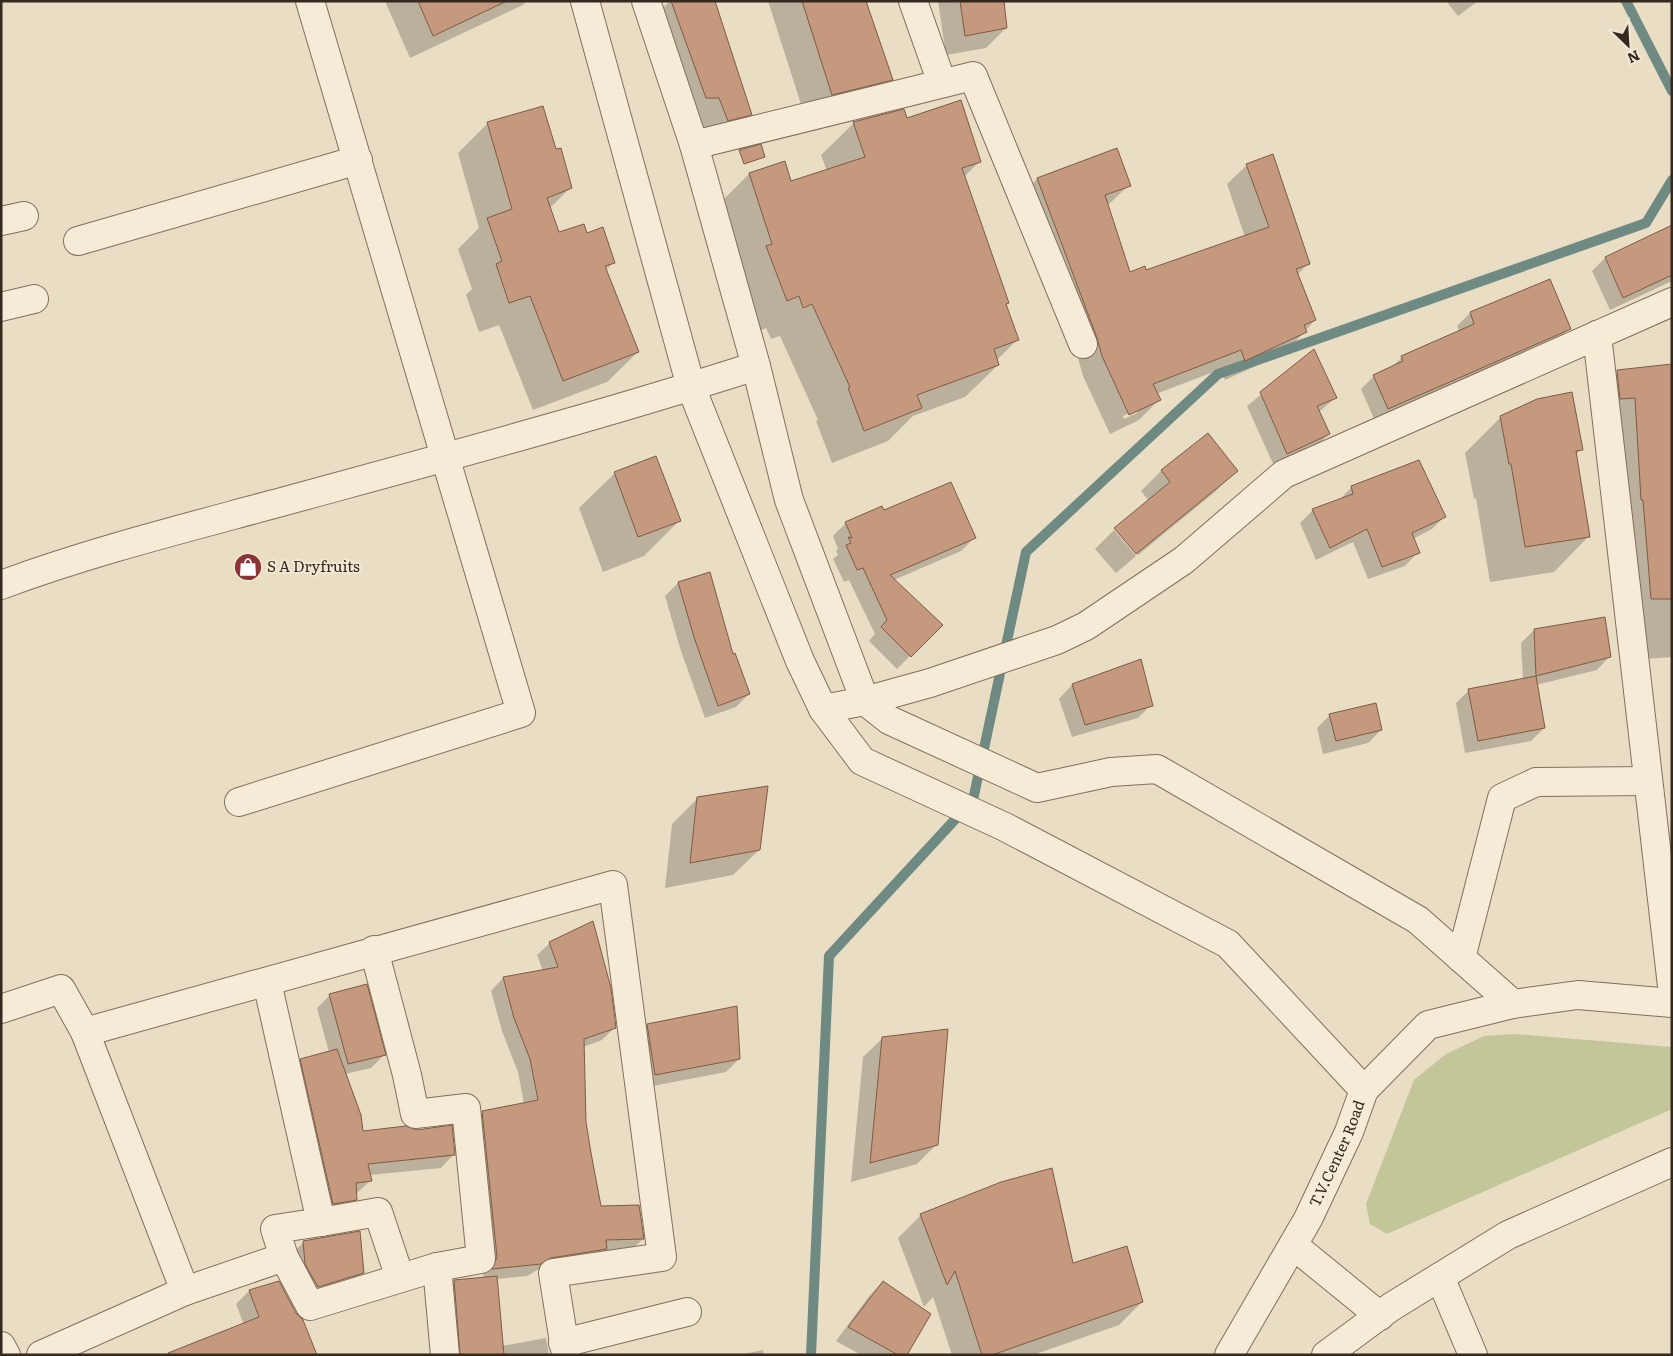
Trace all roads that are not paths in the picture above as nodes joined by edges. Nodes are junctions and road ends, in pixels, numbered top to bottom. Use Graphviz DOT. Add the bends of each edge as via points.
graph roads {
  1 [pos="310,1"];
  2 [pos="584,1"];
  3 [pos="646,1"];
  4 [pos="913,1"];
  5 [pos="942,83"];
  6 [pos="694,145"];
  7 [pos="358,160"];
  8 [pos="78,241"];
  9 [pos="34,299"];
  10 [pos="1672,302"];
  11 [pos="1,307"];
  12 [pos="1597,335"];
  13 [pos="1083,344"];
  14 [pos="756,366"];
  15 [pos="691,387"];
  16 [pos="446,456"];
  17 [pos="1,585"];
  18 [pos="865,701"];
  19 [pos="823,709"];
  20 [pos="1648,781"];
  21 [pos="238,802"];
  22 [pos="374,950"];
  23 [pos="1461,958"];
  24 [pos="267,982"];
  25 [pos="1672,986"];
  26 [pos="1672,1003"];
  27 [pos="1513,1004"];
  28 [pos="1,1009"];
  29 [pos="85,1032"];
  30 [pos="1364,1090"];
  31 [pos="1672,1162"];
  32 [pos="321,1222"];
  33 [pos="1293,1245"];
  34 [pos="284,1257"];
  35 [pos="437,1267"];
  36 [pos="1440,1277"];
  37 [pos="400,1278"];
  38 [pos="185,1291"];
  39 [pos="687,1312"];
  40 [pos="1380,1316"];
  41 [pos="1,1346"];
  42 [pos="565,1349"];
  43 [pos="6,1355"];
  44 [pos="41,1355"];
  45 [pos="445,1355"];
  46 [pos="1229,1355"];
  47 [pos="1326,1355"];
  48 [pos="1473,1355"];
  1 -- 7 [label="street"];
  2 -- 15 [label="street"];
  3 -- 6 [label="street"];
  4 -- 5 [label="street"];
  5 -- 6 [label="street"];
  5 -- 13 [label="street" via="973,76"];
  6 -- 14 [label="street"];
  7 -- 8 [label="street"];
  7 -- 16 [label="street"];
  9 -- 11 [label="street"];
  10 -- 12 [label="street"];
  12 -- 18 [label="street" via="1284,474 1184,560 1086,626 1057,640 930,683"];
  12 -- 20 [label="street"];
  14 -- 15 [label="street"];
  14 -- 18 [label="street" via="789,500"];
  15 -- 16 [label="street"];
  15 -- 19 [label="street" via="800,661"];
  16 -- 17 [label="street" via="64,562"];
  16 -- 21 [label="street" via="521,712"];
  18 -- 19 [label="street"];
  18 -- 23 [label="street" via="889,720 1037,788 1111,772 1157,769 1418,920"];
  19 -- 30 [label="street" via="862,761 1005,827 1228,944"];
  20 -- 23 [label="street" via="1536,782 1502,798"];
  20 -- 25 [label="street"];
  22 -- 24 [label="street"];
  22 -- 35 [label="street" via="415,1114 466,1108 481,1259"];
  22 -- 42 [label="street" via="614,885 662,1257 553,1273"];
  23 -- 27 [label="street"];
  24 -- 29 [label="street"];
  24 -- 32 [label="street"];
  26 -- 27 [label="street, T.V.Center Road" via="1578,995"];
  27 -- 30 [label="street, T.V.Center Road" via="1428,1025"];
  28 -- 29 [label="street" via="61,989"];
  29 -- 38 [label="street"];
  30 -- 33 [label="street, T.V.Center Road" via="1344,1141"];
  31 -- 36 [label="street" via="1508,1235"];
  32 -- 34 [label="street" via="275,1229"];
  32 -- 37 [label="street" via="378,1212"];
  33 -- 40 [label="street"];
  33 -- 46 [label="street, T.V.Center Road"];
  34 -- 37 [label="street" via="310,1306"];
  34 -- 38 [label="street"];
  35 -- 37 [label="street"];
  35 -- 45 [label="street"];
  36 -- 40 [label="street"];
  36 -- 48 [label="street"];
  38 -- 44 [label="street"];
  39 -- 42 [label="street"];
  40 -- 47 [label="street"];
  41 -- 43 [label="street"];
}
